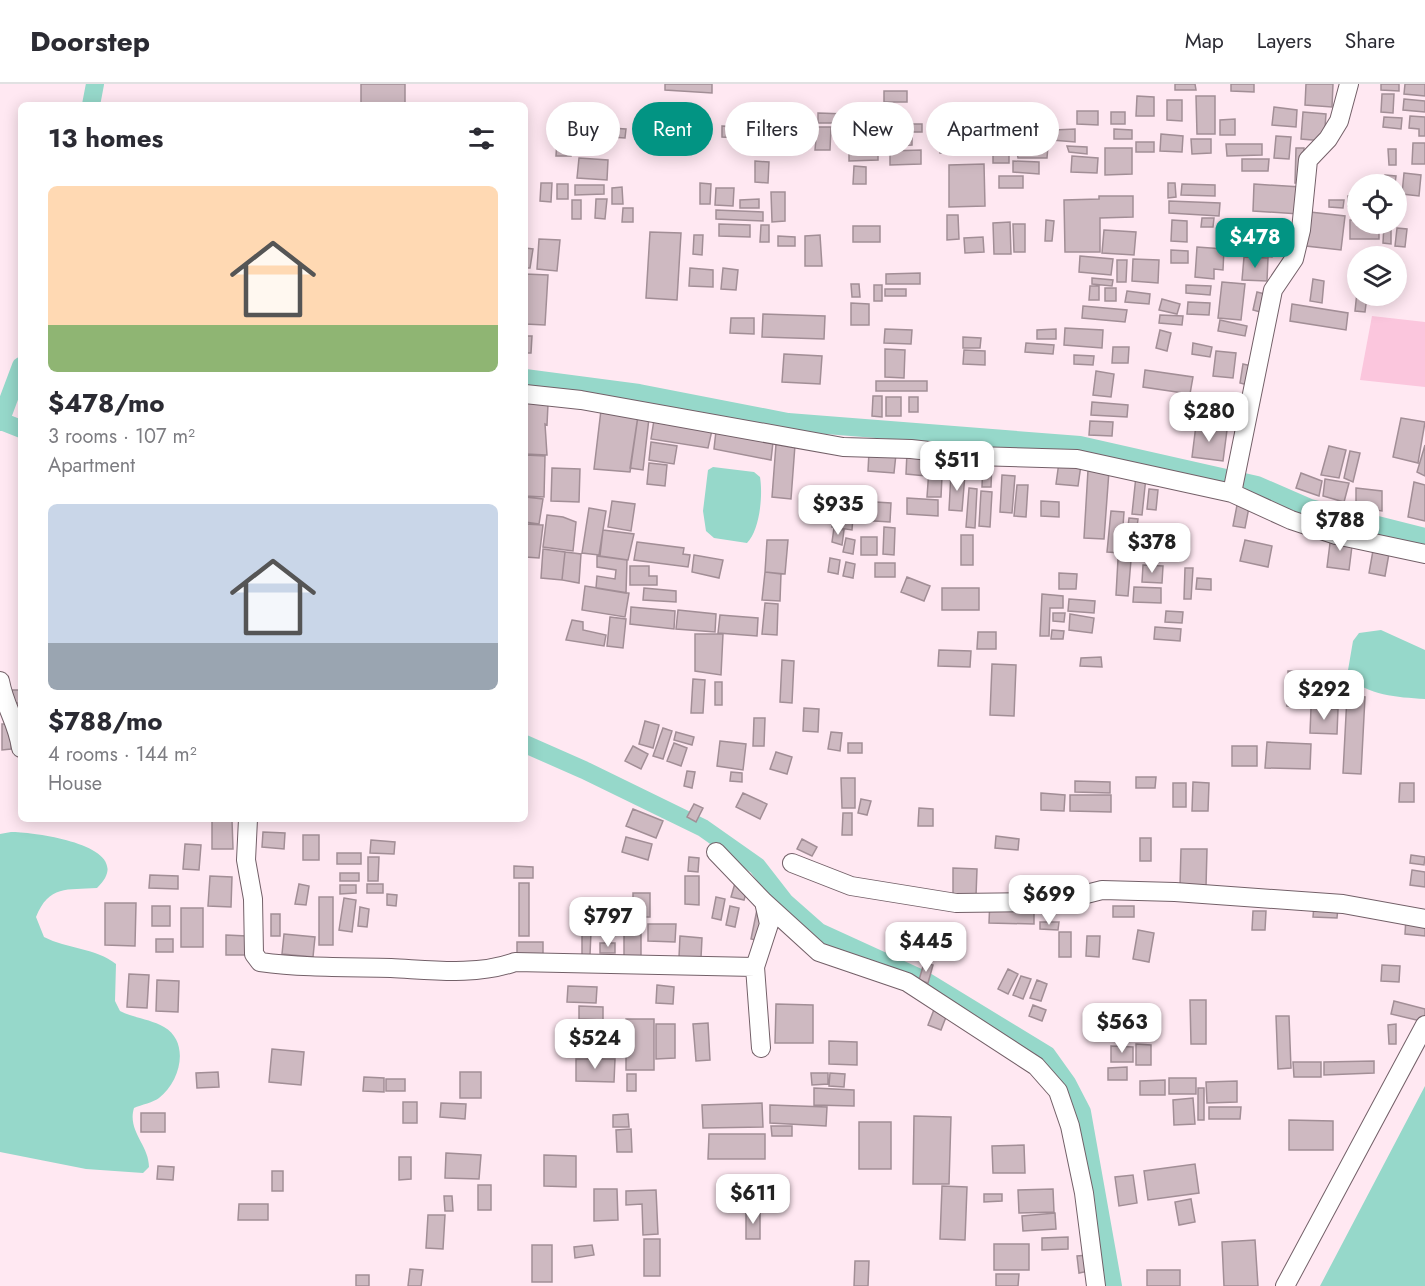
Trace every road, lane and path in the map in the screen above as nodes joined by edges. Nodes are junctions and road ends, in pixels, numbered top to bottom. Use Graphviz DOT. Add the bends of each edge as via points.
graph roads {
  1 [pos="1349,84"];
  2 [pos="528,394"];
  3 [pos="1232,493"];
  4 [pos="1425,554"];
  5 [pos="0,681"];
  6 [pos="18,730"];
  7 [pos="248,822"];
  8 [pos="716,852"];
  9 [pos="792,863"];
  10 [pos="764,902"];
  11 [pos="1425,919"];
  12 [pos="755,967"];
  13 [pos="1425,1025"];
  14 [pos="761,1048"];
  15 [pos="1096,1286"];
  16 [pos="1285,1286"];
  1 -- 3 [label="street" via="1339,121 1308,160 1301,230 1293,259 1273,290"];
  2 -- 3 [label="street" via="843,447 1077,459"];
  3 -- 4 [label="street" via="1336,535"];
  5 -- 6 [label="street" via="6,708"];
  7 -- 12 [label="street" via="246,860 253,899 254,954 260,962 298,967 437,970 491,970 515,962"];
  8 -- 10 [label="street"];
  9 -- 11 [label="street" via="851,886 956,903 1055,902 1102,890 1175,892 1343,904"];
  10 -- 12 [label="street" via="769,924"];
  10 -- 15 [label="street" via="819,952 907,982 1026,1059 1058,1091 1084,1193"];
  12 -- 14 [label="street"];
  13 -- 16 [label="street"];
}
